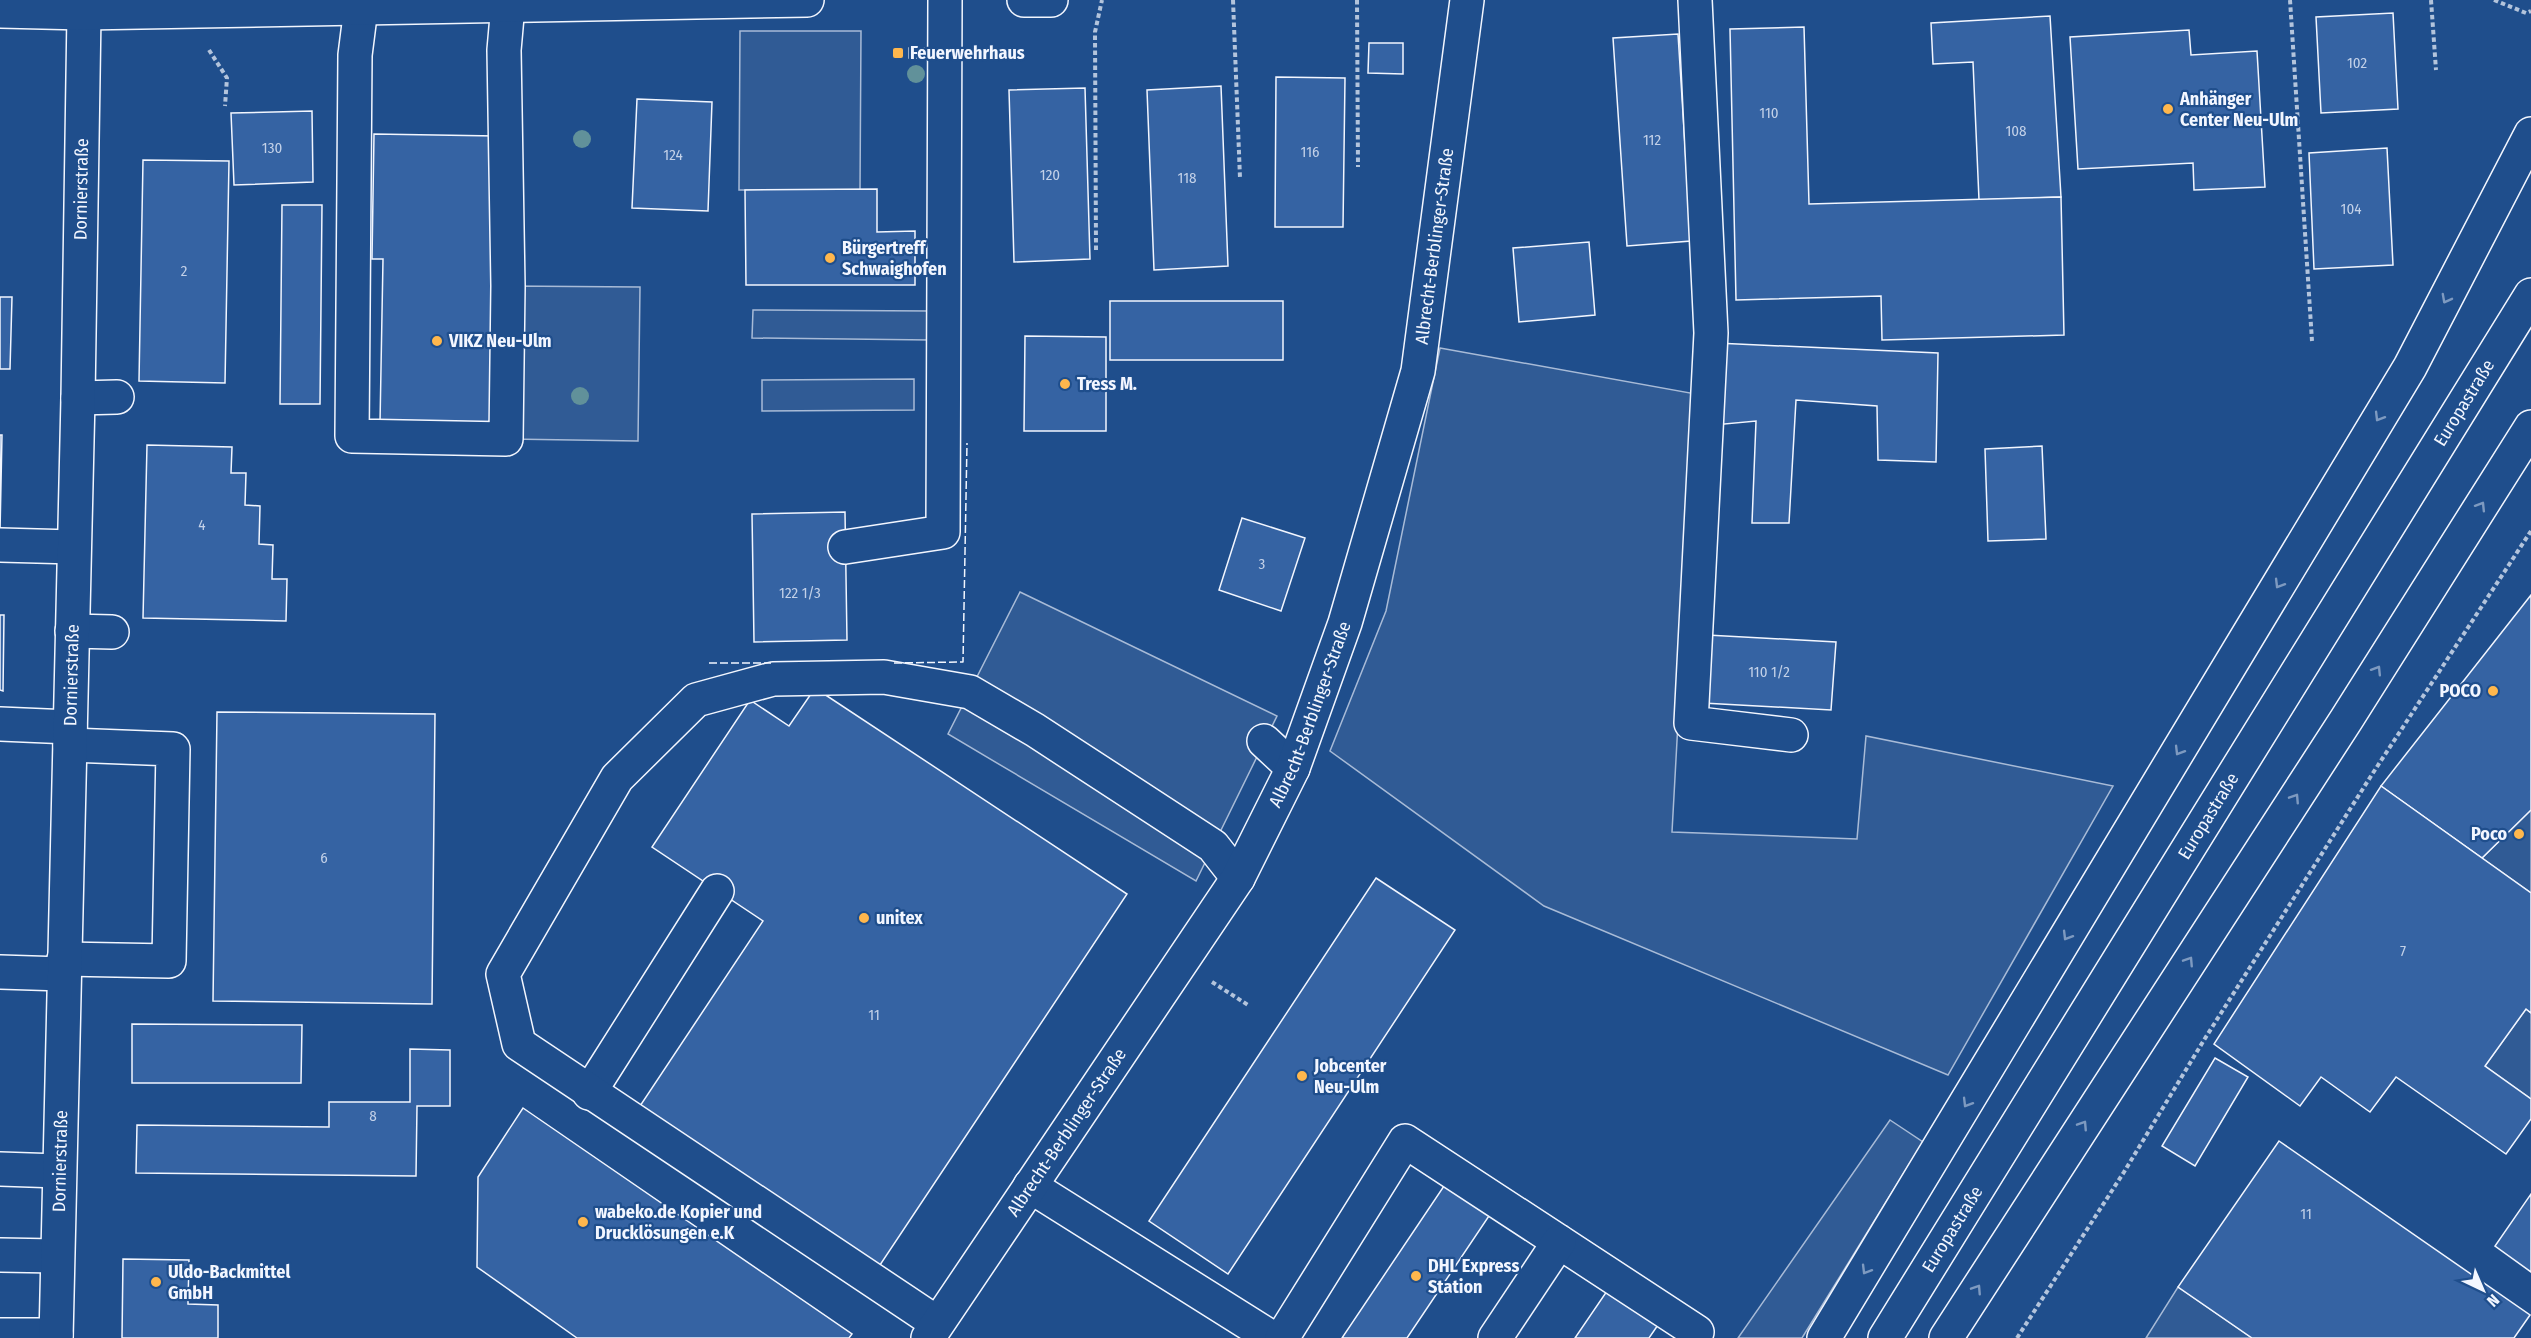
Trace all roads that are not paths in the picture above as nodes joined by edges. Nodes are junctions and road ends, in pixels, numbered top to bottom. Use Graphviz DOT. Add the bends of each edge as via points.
graph roads {
  1 [pos="807,0"];
  2 [pos="945,0"];
  3 [pos="1024,0"];
  4 [pos="1052,0"];
  5 [pos="1467,0"];
  6 [pos="1695,0"];
  7 [pos="508,5"];
  8 [pos="361,8"];
  9 [pos="0,11"];
  10 [pos="84,13"];
  11 [pos="2531,134"];
  12 [pos="2531,178"];
  13 [pos="2474,248"];
  14 [pos="2531,295"];
  15 [pos="117,397"];
  16 [pos="78,398"];
  17 [pos="2531,427"];
  18 [pos="0,545"];
  19 [pos="74,547"];
  20 [pos="845,547"];
  21 [pos="72,631"];
  22 [pos="112,632"];
  23 [pos="0,724"];
  24 [pos="1791,735"];
  25 [pos="70,736"];
  26 [pos="1264,741"];
  27 [pos="1293,768"];
  28 [pos="1238,878"];
  29 [pos="717,891"];
  30 [pos="63,967"];
  31 [pos="0,972"];
  32 [pos="589,1093"];
  33 [pos="0,1169"];
  34 [pos="59,1171"];
  35 [pos="1030,1186"];
  36 [pos="1559,1242"];
  37 [pos="0,1255"];
  38 [pos="57,1256"];
  39 [pos="933,1330"];
  40 [pos="0,1335"];
  41 [pos="56,1336"];
  42 [pos="1272,1338"];
  43 [pos="1282,1338"];
  44 [pos="1496,1338"];
  45 [pos="1694,1338"];
  46 [pos="1824,1338"];
  47 [pos="1885,1338"];
  48 [pos="1946,1338"];
  1 -- 7 [label="main road"];
  2 -- 20 [label="main road" via="943,532"];
  3 -- 4 [label="main road"];
  5 -- 27 [label="main road, Albrecht-Berblinger-Straße" via="1418,371 1345,623"];
  6 -- 24 [label="main road" via="1711,333 1691,723"];
  7 -- 8 [label="main road"];
  7 -- 8 [label="main road" via="504,50 506,439 352,436 355,55"];
  8 -- 10 [label="main road"];
  9 -- 10 [label="main road"];
  10 -- 16 [label="main road, Dornierstraße"];
  11 -- 13 [label="main road"];
  12 -- 13 [label="main road"];
  13 -- 46 [label="main road, one-way" via="2410,367"];
  14 -- 47 [label="main road, Europastraße"];
  15 -- 16 [label="main road"];
  16 -- 19 [label="main road, Dornierstraße"];
  48 -- 17 [label="main road, one-way"];
  18 -- 19 [label="main road"];
  19 -- 21 [label="main road, Dornierstraße"];
  21 -- 22 [label="main road"];
  21 -- 25 [label="main road, Dornierstraße"];
  23 -- 25 [label="main road"];
  25 -- 30 [label="main road, Dornierstraße"];
  25 -- 30 [label="main road" via="173,748 169,961"];
  26 -- 27 [label="main road"];
  27 -- 28 [label="main road, Albrecht-Berblinger-Straße"];
  28 -- 32 [label="main road" via="1213,846 970,692 884,677 773,679 696,700 617,778 503,975 519,1044"];
  28 -- 35 [label="main road, Albrecht-Berblinger-Straße"];
  29 -- 32 [label="main road"];
  30 -- 31 [label="main road"];
  30 -- 34 [label="main road, Dornierstraße"];
  32 -- 39 [label="main road"];
  33 -- 34 [label="main road"];
  34 -- 38 [label="main road, Dornierstraße"];
  35 -- 39 [label="main road, Albrecht-Berblinger-Straße"];
  35 -- 42 [label="main road"];
  36 -- 43 [label="main road" via="1405,1141"];
  36 -- 44 [label="main road"];
  36 -- 45 [label="main road" via="1697,1332"];
  37 -- 38 [label="main road"];
  38 -- 41 [label="main road, Dornierstraße"];
  40 -- 41 [label="main road"];
}
